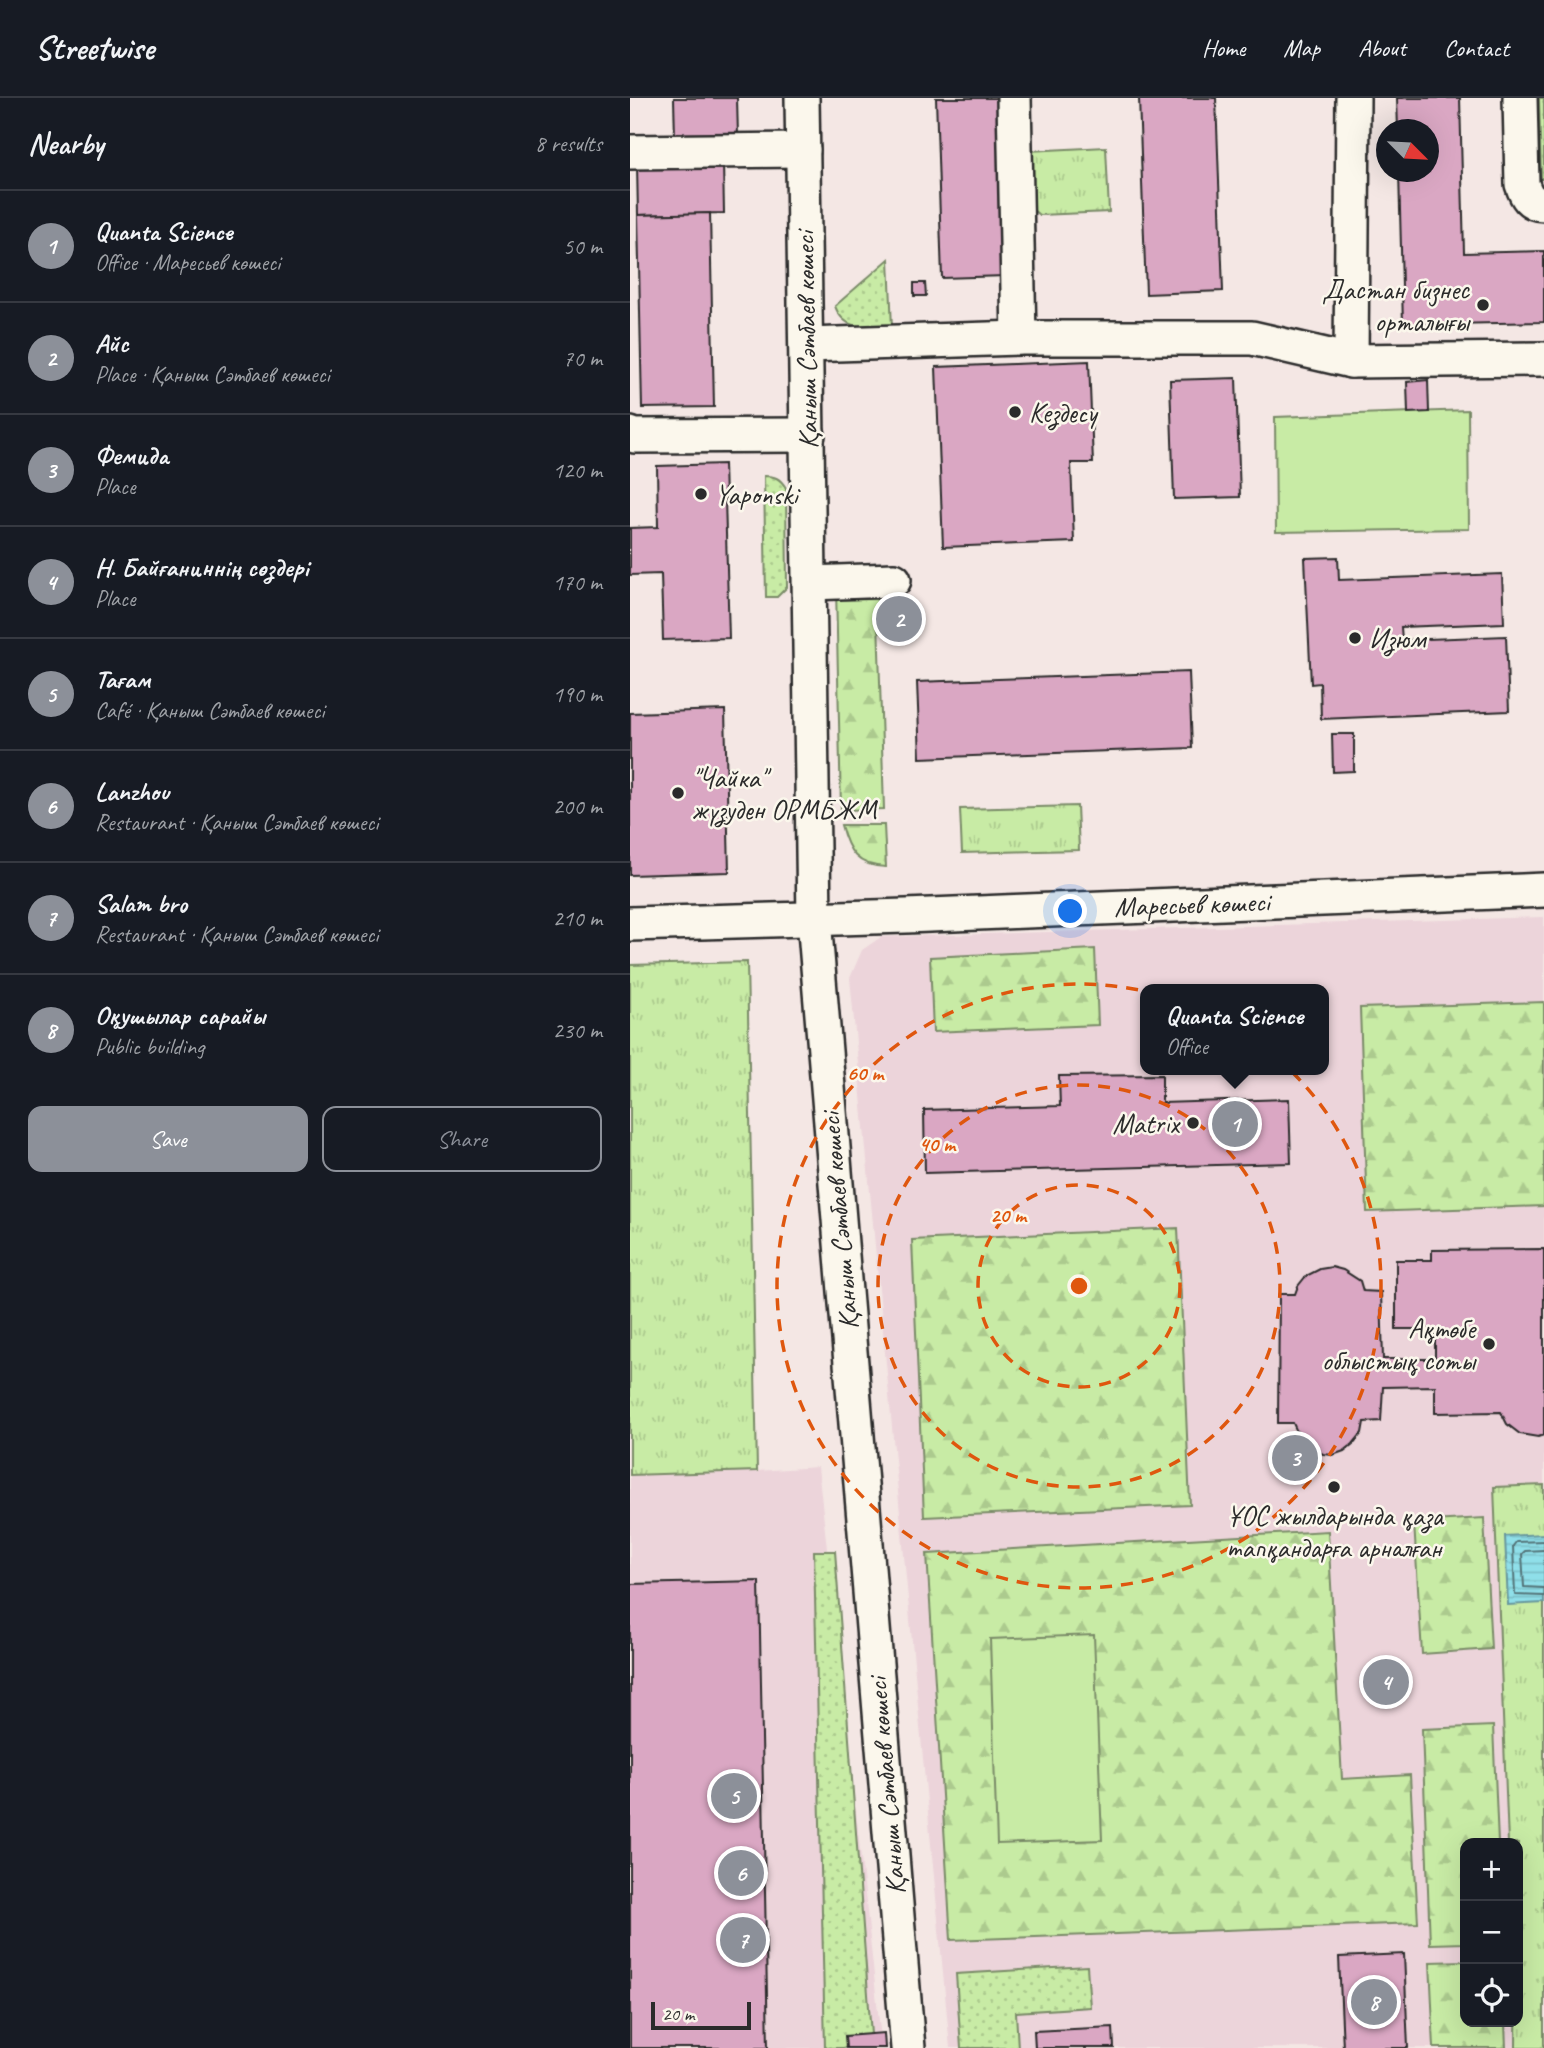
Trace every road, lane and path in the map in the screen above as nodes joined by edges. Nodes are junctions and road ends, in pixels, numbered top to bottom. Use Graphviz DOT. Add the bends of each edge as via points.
graph roads {
  1 [pos="802,98"];
  2 [pos="1014,98"];
  3 [pos="1353,98"];
  4 [pos="1520,98"];
  5 [pos="803,150"];
  6 [pos="630,152"];
  7 [pos="1544,204"];
  8 [pos="1020,338"];
  9 [pos="807,345"];
  10 [pos="1544,359"];
  11 [pos="1351,361"];
  12 [pos="630,434"];
  13 [pos="808,435"];
  14 [pos="894,580"];
  15 [pos="810,583"];
  16 [pos="1544,890"];
  17 [pos="814,919"];
  18 [pos="630,924"];
  19 [pos="908,2048"];
  1 -- 5 [label="street, Қаныш Сәтбаев көшесі"];
  2 -- 8 [label="street"];
  3 -- 11 [label="street"];
  4 -- 7 [label="street" via="1521,184 1526,197"];
  5 -- 6 [label="street"];
  5 -- 9 [label="street, Қаныш Сәтбаев көшесі"];
  8 -- 9 [label="street"];
  8 -- 11 [label="street" via="1252,338"];
  9 -- 13 [label="street, Қаныш Сәтбаев көшесі"];
  10 -- 11 [label="street"];
  12 -- 13 [label="street"];
  13 -- 15 [label="street, Қаныш Сәтбаев көшесі"];
  14 -- 15 [label="street"];
  15 -- 17 [label="street, Қаныш Сәтбаев көшесі"];
  16 -- 17 [label="street, Маресьев көшесі"];
  17 -- 18 [label="street, Маресьев көшесі"];
  17 -- 19 [label="street, Қаныш Сәтбаев көшесі"];
}
